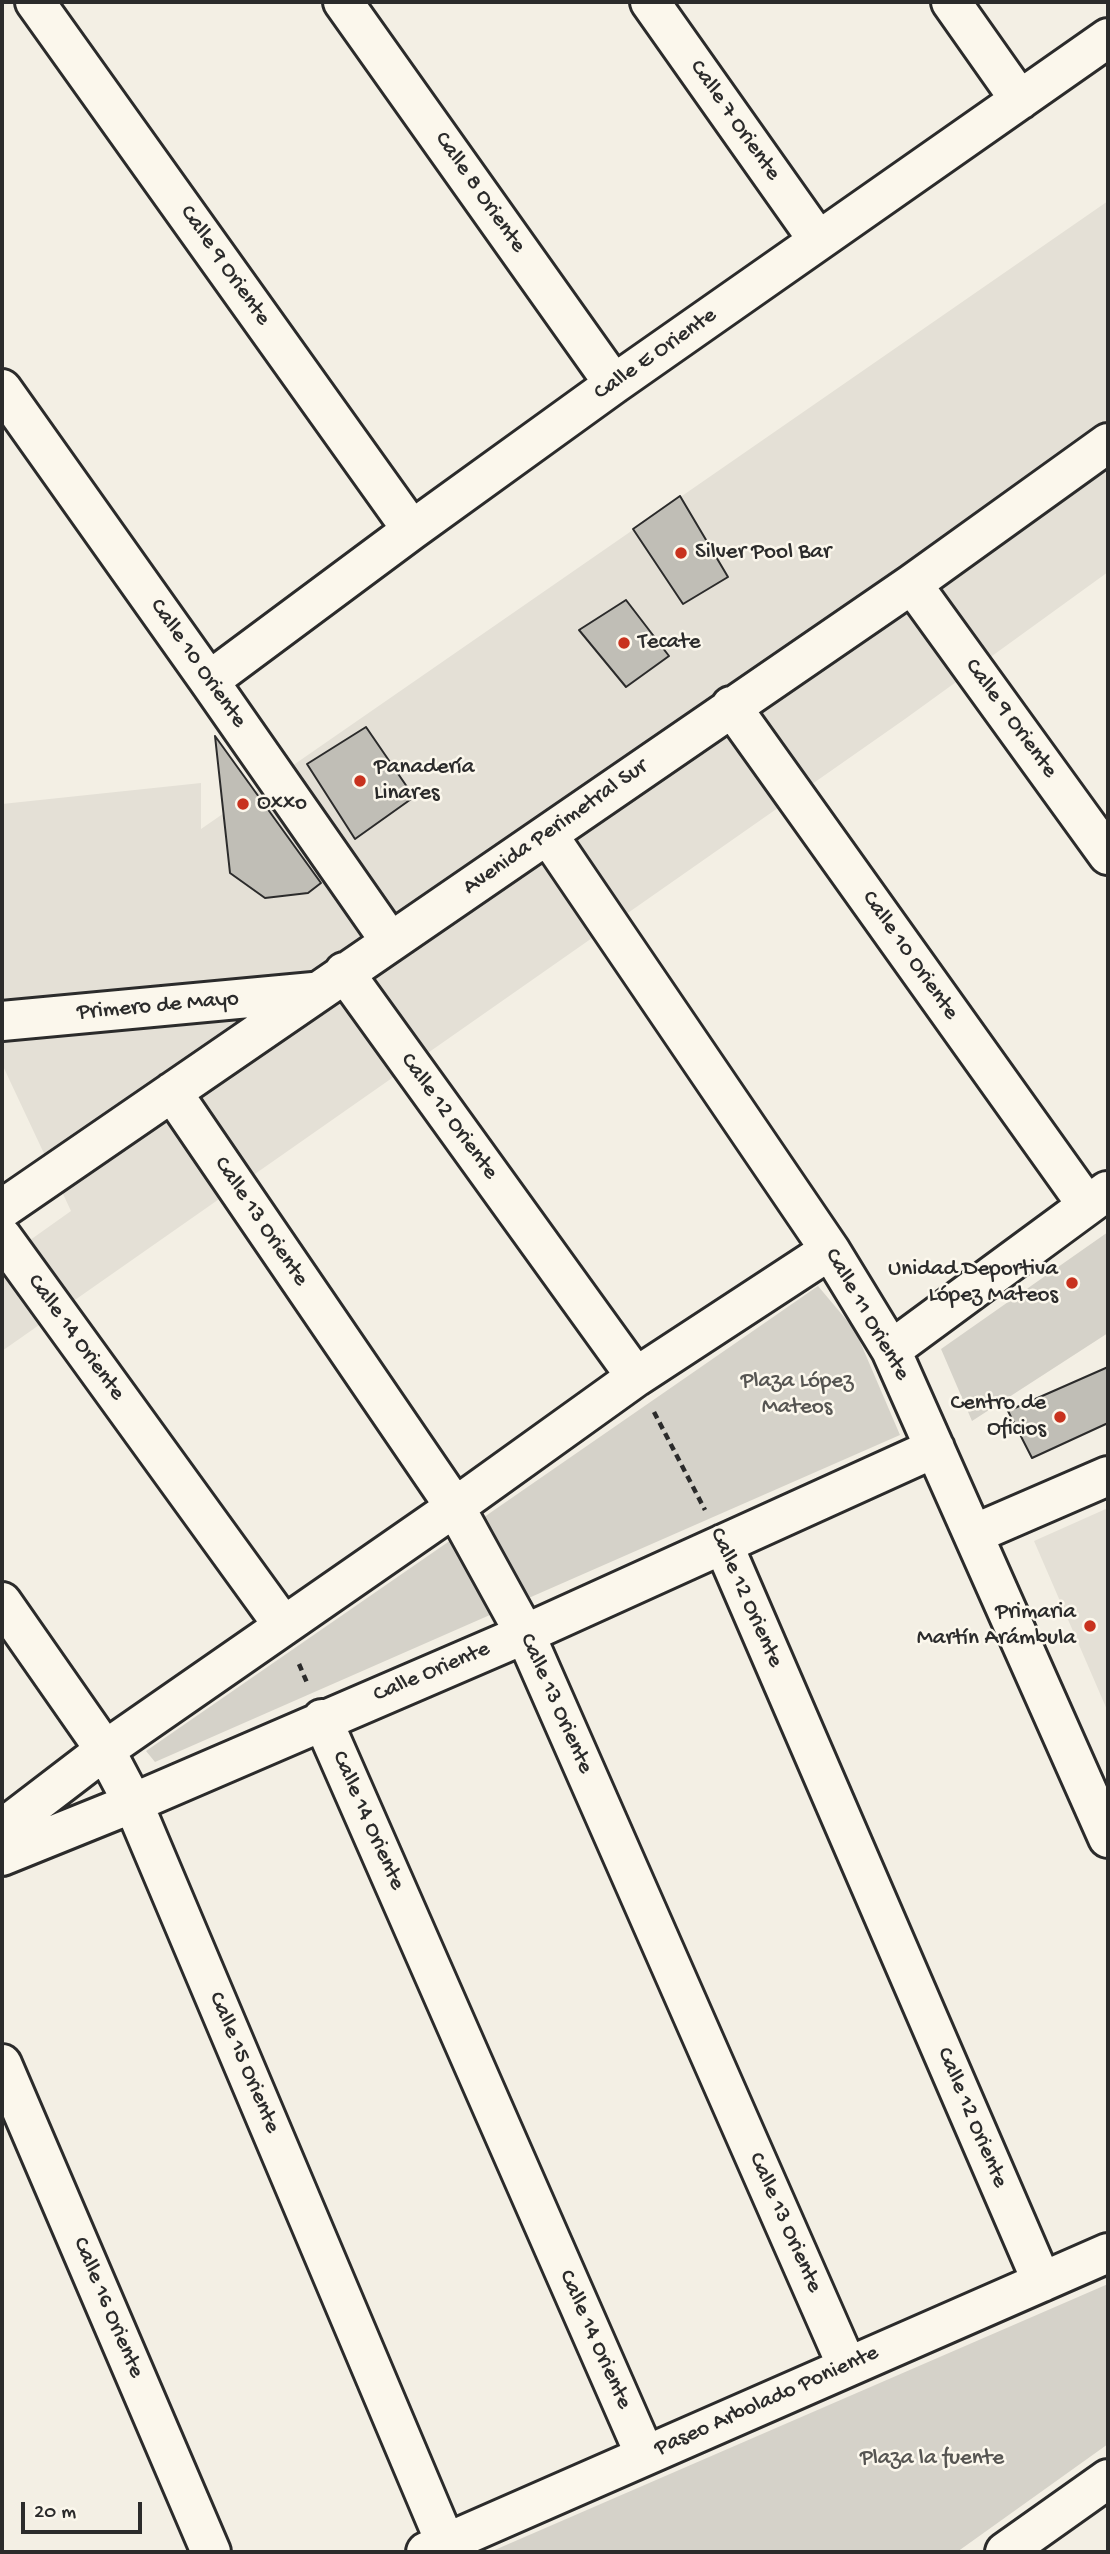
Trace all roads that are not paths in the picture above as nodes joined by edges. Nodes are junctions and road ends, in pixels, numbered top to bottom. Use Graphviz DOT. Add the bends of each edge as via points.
graph roads {
  1 [pos="35,2"];
  2 [pos="344,2"];
  3 [pos="650,2"];
  4 [pos="951,2"];
  5 [pos="1108,38"];
  6 [pos="1020,100"];
  7 [pos="818,240"];
  8 [pos="614,384"];
  9 [pos="2,389"];
  10 [pos="1106,449"];
  11 [pos="412,530"];
  12 [pos="912,584"];
  13 [pos="209,681"];
  14 [pos="731,706"];
  15 [pos="548,835"];
  16 [pos="1108,855"];
  17 [pos="390,941"];
  18 [pos="329,982"];
  19 [pos="2,1021"];
  20 [pos="172,1093"];
  21 [pos="1098,1197"];
  22 [pos="2,1209"];
  23 [pos="2,1237"];
  24 [pos="830,1250"];
  25 [pos="891,1350"];
  26 [pos="636,1377"];
  27 [pos="935,1448"];
  28 [pos="1108,1476"];
  29 [pos="455,1507"];
  30 [pos="974,1534"];
  31 [pos="723,1544"];
  32 [pos="2,1602"];
  33 [pos="283,1625"];
  34 [pos="525,1634"];
  35 [pos="322,1719"];
  36 [pos="105,1750"];
  37 [pos="133,1802"];
  38 [pos="2,1829"];
  39 [pos="1108,1838"];
  40 [pos="2,1856"];
  41 [pos="2,2064"];
  42 [pos="1108,2253"];
  43 [pos="1042,2282"];
  44 [pos="847,2366"];
  45 [pos="645,2455"];
  46 [pos="1108,2479"];
  47 [pos="436,2548"];
  48 [pos="211,2552"];
  49 [pos="1005,2552"];
  1 -- 11 [label="street, Calle 9 Oriente"];
  2 -- 8 [label="street, Calle 8 Oriente"];
  3 -- 7 [label="street, Calle 7 Oriente"];
  4 -- 6 [label="street"];
  5 -- 6 [label="street, Calle E Oriente"];
  6 -- 7 [label="street, Calle E Oriente"];
  7 -- 8 [label="street, Calle E Oriente"];
  8 -- 11 [label="street, Calle E Oriente"];
  9 -- 13 [label="street, Calle 10 Oriente"];
  10 -- 12 [label="street, Avenida Perimetral Sur"];
  11 -- 13 [label="street, Calle E Oriente"];
  12 -- 14 [label="street, Avenida Perimetral Sur"];
  12 -- 16 [label="street, Calle 9 Oriente"];
  13 -- 17 [label="street, Calle 10 Oriente"];
  14 -- 15 [label="street, Avenida Perimetral Sur"];
  14 -- 21 [label="street, Calle 10 Oriente"];
  15 -- 17 [label="street, Avenida Perimetral Sur"];
  15 -- 24 [label="street, Calle 11 Oriente"];
  17 -- 18 [label="street, Avenida Perimetral Sur"];
  18 -- 19 [label="street, Primero de Mayo"];
  18 -- 20 [label="street, Avenida Perimetral Sur"];
  18 -- 26 [label="street, Calle 12 Oriente"];
  20 -- 22 [label="street, Avenida Perimetral Sur"];
  20 -- 29 [label="street, Calle 13 Oriente"];
  21 -- 25 [label="street"];
  23 -- 33 [label="street, Calle 14 Oriente"];
  24 -- 25 [label="street, Calle 11 Oriente"];
  24 -- 26 [label="street"];
  25 -- 27 [label="street, Calle 11 Oriente"];
  26 -- 29 [label="street"];
  27 -- 30 [label="street, Calle 11 Oriente"];
  27 -- 31 [label="street, Calle Oriente"];
  28 -- 30 [label="street"];
  29 -- 33 [label="street"];
  29 -- 34 [label="street, Calle 13 Oriente"];
  30 -- 39 [label="street, Calle 11 Oriente"];
  31 -- 34 [label="street, Calle Oriente"];
  31 -- 43 [label="street, Calle 12 Oriente"];
  32 -- 36 [label="street, Calle 15 Oriente"];
  33 -- 36 [label="street"];
  34 -- 35 [label="street, Calle Oriente"];
  34 -- 44 [label="street, Calle 13 Oriente"];
  35 -- 37 [label="street, Calle Oriente"];
  35 -- 45 [label="street, Calle 14 Oriente"];
  36 -- 37 [label="street, Calle 15 Oriente"];
  36 -- 38 [label="street"];
  37 -- 40 [label="street, Calle Oriente"];
  37 -- 47 [label="street, Calle 15 Oriente"];
  41 -- 48 [label="street, Calle 16 Oriente"];
  42 -- 43 [label="street, Paseo Arbolado Poniente"];
  43 -- 44 [label="street, Paseo Arbolado Poniente"];
  44 -- 45 [label="street, Paseo Arbolado Poniente"];
  45 -- 47 [label="street, Paseo Arbolado Poniente"];
  46 -- 49 [label="street"];
}
